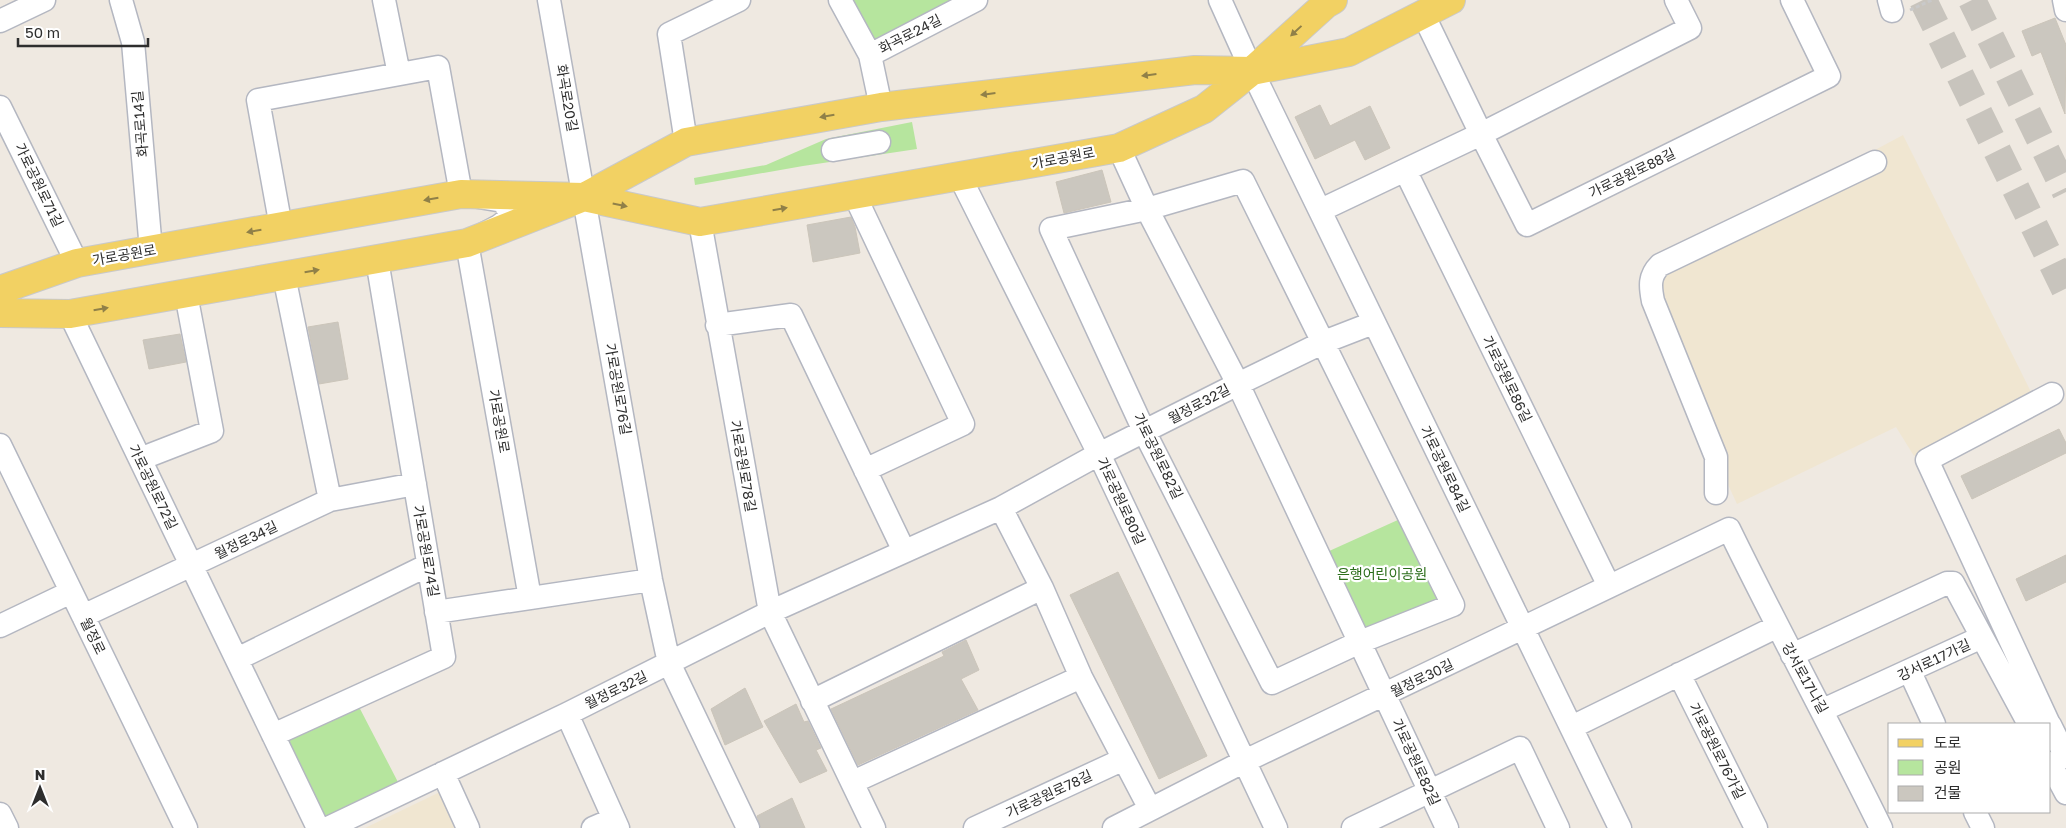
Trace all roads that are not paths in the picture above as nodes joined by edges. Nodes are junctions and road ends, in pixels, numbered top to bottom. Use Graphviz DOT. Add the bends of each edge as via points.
graph roads {
  1 [pos="44,0"];
  2 [pos="123,0"];
  3 [pos="384,0"];
  4 [pos="549,0"];
  5 [pos="739,0"];
  6 [pos="840,0"];
  7 [pos="976,0"];
  8 [pos="1220,0"];
  9 [pos="1451,0"];
  10 [pos="1676,0"];
  11 [pos="1792,0"];
  12 [pos="2064,0"];
  13 [pos="1328,1"];
  14 [pos="2066,10"];
  15 [pos="1423,14"];
  16 [pos="0,21"];
  17 [pos="870,55"];
  18 [pos="1252,71"];
  19 [pos="399,74"];
  20 [pos="0,107"];
  21 [pos="880,133"];
  22 [pos="1482,134"];
  23 [pos="686,142"];
  24 [pos="1119,148"];
  25 [pos="832,150"];
  26 [pos="1875,162"];
  27 [pos="1406,172"];
  28 [pos="960,177"];
  29 [pos="462,194"];
  30 [pos="855,196"];
  31 [pos="584,197"];
  32 [pos="1147,208"];
  33 [pos="1322,210"];
  34 [pos="700,222"];
  35 [pos="281,227"];
  36 [pos="468,244"];
  37 [pos="151,250"];
  38 [pos="377,260"];
  39 [pos="77,263"];
  40 [pos="284,276"];
  41 [pos="0,290"];
  42 [pos="186,294"];
  43 [pos="0,313"];
  44 [pos="70,314"];
  45 [pos="1374,323"];
  46 [pos="717,325"];
  47 [pos="1324,342"];
  48 [pos="1238,384"];
  49 [pos="2052,394"];
  50 [pos="1145,432"];
  51 [pos="0,445"];
  52 [pos="1098,454"];
  53 [pos="140,459"];
  54 [pos="865,470"];
  55 [pos="6,471"];
  56 [pos="415,484"];
  57 [pos="1716,493"];
  58 [pos="330,500"];
  59 [pos="1001,508"];
  60 [pos="1729,529"];
  61 [pos="904,551"];
  62 [pos="428,565"];
  63 [pos="191,566"];
  64 [pos="651,580"];
  65 [pos="1609,586"];
  66 [pos="1042,588"];
  67 [pos="71,592"];
  68 [pos="530,598"];
  69 [pos="436,612"];
  70 [pos="770,612"];
  71 [pos="83,616"];
  72 [pos="0,626"];
  73 [pos="1776,627"];
  74 [pos="1524,629"];
  75 [pos="1982,637"];
  76 [pos="1360,642"];
  77 [pos="1792,654"];
  78 [pos="237,660"];
  79 [pos="669,664"];
  80 [pos="1910,672"];
  81 [pos="1678,674"];
  82 [pos="1081,677"];
  83 [pos="1384,696"];
  84 [pos="812,701"];
  85 [pos="1823,710"];
  86 [pos="567,714"];
  87 [pos="1934,723"];
  88 [pos="2028,723"];
  89 [pos="2049,723"];
  90 [pos="1572,727"];
  91 [pos="2051,727"];
  92 [pos="274,735"];
  93 [pos="2066,757"];
  94 [pos="1124,759"];
  95 [pos="1245,761"];
  96 [pos="2051,765"];
  97 [pos="443,774"];
  98 [pos="854,782"];
  99 [pos="1429,791"];
  100 [pos="2066,793"];
  101 [pos="1150,809"];
  102 [pos="1975,813"];
  103 [pos="0,814"];
  104 [pos="616,823"];
  105 [pos="7,828"];
  106 [pos="186,828"];
  107 [pos="318,828"];
  108 [pos="328,828"];
  109 [pos="468,828"];
  110 [pos="592,828"];
  111 [pos="748,828"];
  112 [pos="874,828"];
  113 [pos="975,828"];
  114 [pos="1114,828"];
  115 [pos="1276,828"];
  116 [pos="1353,828"];
  117 [pos="1447,828"];
  118 [pos="1558,828"];
  119 [pos="1620,828"];
  120 [pos="1756,828"];
  121 [pos="1881,828"];
  122 [pos="1982,828"];
  1 -- 16 [label="street"];
  2 -- 37 [label="street, 화곡로14길" via="133,42"];
  3 -- 19 [label="street"];
  4 -- 31 [label="street, 화곡로20길"];
  5 -- 23 [label="street" via="669,34"];
  6 -- 17 [label="street"];
  7 -- 17 [label="street, 화곡로24길"];
  8 -- 18 [label="street"];
  9 -- 15 [label="main road, 가로공원로"];
  10 -- 22 [label="street" via="1690,28"];
  11 -- 22 [label="street, 가로공원로88길" via="1829,76 1527,225"];
  12 -- 14 [label="street"];
  13 -- 18 [label="main road, 가로공원로, one-way"];
  15 -- 18 [label="main road, 가로공원로" via="1349,52"];
  15 -- 22 [label="street, 가로공원로88길"];
  17 -- 21 [label="street"];
  18 -- 21 [label="main road, 가로공원로, one-way" via="1195,70"];
  18 -- 24 [label="main road, 가로공원로" via="1204,109"];
  18 -- 33 [label="street, 가로공원로84길"];
  19 -- 29 [label="street" via="438,67"];
  19 -- 35 [label="street" via="258,100"];
  20 -- 39 [label="street, 가로공원로71길"];
  21 -- 23 [label="main road, 가로공원로, one-way"];
  21 -- 25 [label="street"];
  22 -- 27 [label="street"];
  23 -- 31 [label="main road, 가로공원로"];
  24 -- 28 [label="main road, 가로공원로"];
  24 -- 32 [label="street, 가로공원로82길"];
  26 -- 57 [label="street" via="1660,264 1651,274 1652,301 1716,457"];
  27 -- 33 [label="street"];
  27 -- 65 [label="street, 가로공원로86길"];
  28 -- 30 [label="main road, 가로공원로"];
  28 -- 52 [label="street, 가로공원로80길"];
  29 -- 31 [label="main road, 가로공원로"];
  29 -- 35 [label="main road, 가로공원로, one-way"];
  29 -- 36 [label="street" via="503,201 509,211 508,219"];
  34 -- 30 [label="main road, 가로공원로, one-way"];
  30 -- 54 [label="street" via="963,424"];
  31 -- 34 [label="main road, 가로공원로, one-way"];
  31 -- 36 [label="main road, 가로공원로"];
  31 -- 64 [label="street, 가로공원로76길"];
  32 -- 47 [label="street, 가로공원로82길" via="1243,181"];
  32 -- 48 [label="street, 가로공원로82길"];
  32 -- 50 [label="street, 가로공원로82길" via="1051,229"];
  33 -- 45 [label="street, 가로공원로84길"];
  34 -- 46 [label="street, 가로공원로78길"];
  35 -- 37 [label="main road, 가로공원로, one-way"];
  36 -- 38 [label="main road, 가로공원로"];
  36 -- 68 [label="street, 가로공원로"];
  37 -- 39 [label="main road, 가로공원로"];
  40 -- 38 [label="main road, 가로공원로, one-way"];
  38 -- 56 [label="street, 가로공원로74길"];
  39 -- 41 [label="main road, 가로공원로"];
  39 -- 44 [label="main road" via="43,281 32,299 43,309"];
  40 -- 42 [label="main road, 가로공원로"];
  40 -- 58 [label="street"];
  44 -- 42 [label="main road, 가로공원로, one-way"];
  42 -- 53 [label="street" via="212,431"];
  43 -- 44 [label="main road, 가로공원로"];
  44 -- 53 [label="street, 가로공원로72길"];
  45 -- 47 [label="street, 월정로32길"];
  45 -- 74 [label="street, 가로공원로84길"];
  46 -- 54 [label="street" via="791,315"];
  46 -- 70 [label="street, 가로공원로78길"];
  47 -- 48 [label="street, 월정로32길"];
  47 -- 76 [label="street, 가로공원로82길" via="1452,605"];
  48 -- 50 [label="street, 월정로32길"];
  48 -- 76 [label="street, 가로공원로82길"];
  49 -- 89 [label="street" via="1928,460"];
  50 -- 52 [label="street, 월정로32길"];
  50 -- 76 [label="street, 가로공원로82길" via="1272,683"];
  51 -- 55 [label="street, 월정로"];
  52 -- 59 [label="street, 월정로32길"];
  52 -- 95 [label="street, 가로공원로80길"];
  53 -- 63 [label="street, 가로공원로72길"];
  54 -- 61 [label="street"];
  55 -- 67 [label="street, 월정로"];
  56 -- 58 [label="street, 월정로34길"];
  56 -- 62 [label="street, 가로공원로74길"];
  58 -- 63 [label="street, 월정로34길"];
  59 -- 61 [label="street, 월정로32길"];
  59 -- 66 [label="street"];
  60 -- 65 [label="street, 월정로30길"];
  60 -- 73 [label="street, 강서로17나길"];
  61 -- 70 [label="street, 월정로32길"];
  62 -- 69 [label="street, 가로공원로74길"];
  62 -- 78 [label="street"];
  63 -- 71 [label="street, 월정로34길"];
  63 -- 78 [label="street, 가로공원로72길"];
  64 -- 68 [label="street"];
  64 -- 79 [label="street, 가로공원로76길"];
  65 -- 74 [label="street, 월정로30길"];
  66 -- 82 [label="street"];
  66 -- 84 [label="street"];
  67 -- 71 [label="street, 월정로"];
  67 -- 72 [label="street"];
  68 -- 69 [label="street"];
  69 -- 92 [label="street, 가로공원로74길" via="444,657"];
  70 -- 79 [label="street, 월정로32길"];
  70 -- 84 [label="street, 가로공원로78길"];
  71 -- 106 [label="street, 월정로"];
  73 -- 77 [label="street, 강서로17나길"];
  73 -- 81 [label="street"];
  74 -- 83 [label="street, 월정로30길"];
  74 -- 90 [label="street, 가로공원로84길"];
  75 -- 77 [label="street" via="1954,583 1946,583"];
  75 -- 80 [label="street, 강서로17가길"];
  75 -- 88 [label="street, 강서로17가길"];
  76 -- 83 [label="street, 가로공원로82길"];
  77 -- 85 [label="street, 강서로17나길"];
  78 -- 92 [label="street, 가로공원로72길"];
  79 -- 86 [label="street, 월정로32길"];
  79 -- 111 [label="street, 가로공원로76길"];
  80 -- 85 [label="street, 강서로17가길"];
  80 -- 87 [label="street"];
  81 -- 90 [label="street"];
  81 -- 120 [label="street, 가로공원로76가길"];
  82 -- 94 [label="street"];
  82 -- 98 [label="street"];
  83 -- 95 [label="street, 월정로30길"];
  83 -- 99 [label="street, 가로공원로82길"];
  84 -- 98 [label="street, 가로공원로78길"];
  85 -- 121 [label="street, 강서로17나길"];
  86 -- 97 [label="street, 월정로32길"];
  86 -- 104 [label="street"];
  90 -- 119 [label="street, 가로공원로84길"];
  91 -- 93 [label="street"];
  92 -- 107 [label="street, 가로공원로72길"];
  94 -- 101 [label="street"];
  94 -- 113 [label="street, 가로공원로78길"];
  95 -- 101 [label="street, 월정로30길"];
  95 -- 115 [label="street, 가로공원로80길"];
  96 -- 100 [label="street"];
  97 -- 108 [label="street, 월정로32길"];
  97 -- 109 [label="street"];
  98 -- 112 [label="street, 가로공원로78길"];
  99 -- 116 [label="street"];
  99 -- 117 [label="street, 가로공원로82길"];
  99 -- 118 [label="street" via="1520,748"];
  101 -- 114 [label="street, 월정로30길"];
  102 -- 122 [label="street"];
  103 -- 105 [label="street"];
  104 -- 110 [label="street"];
}
